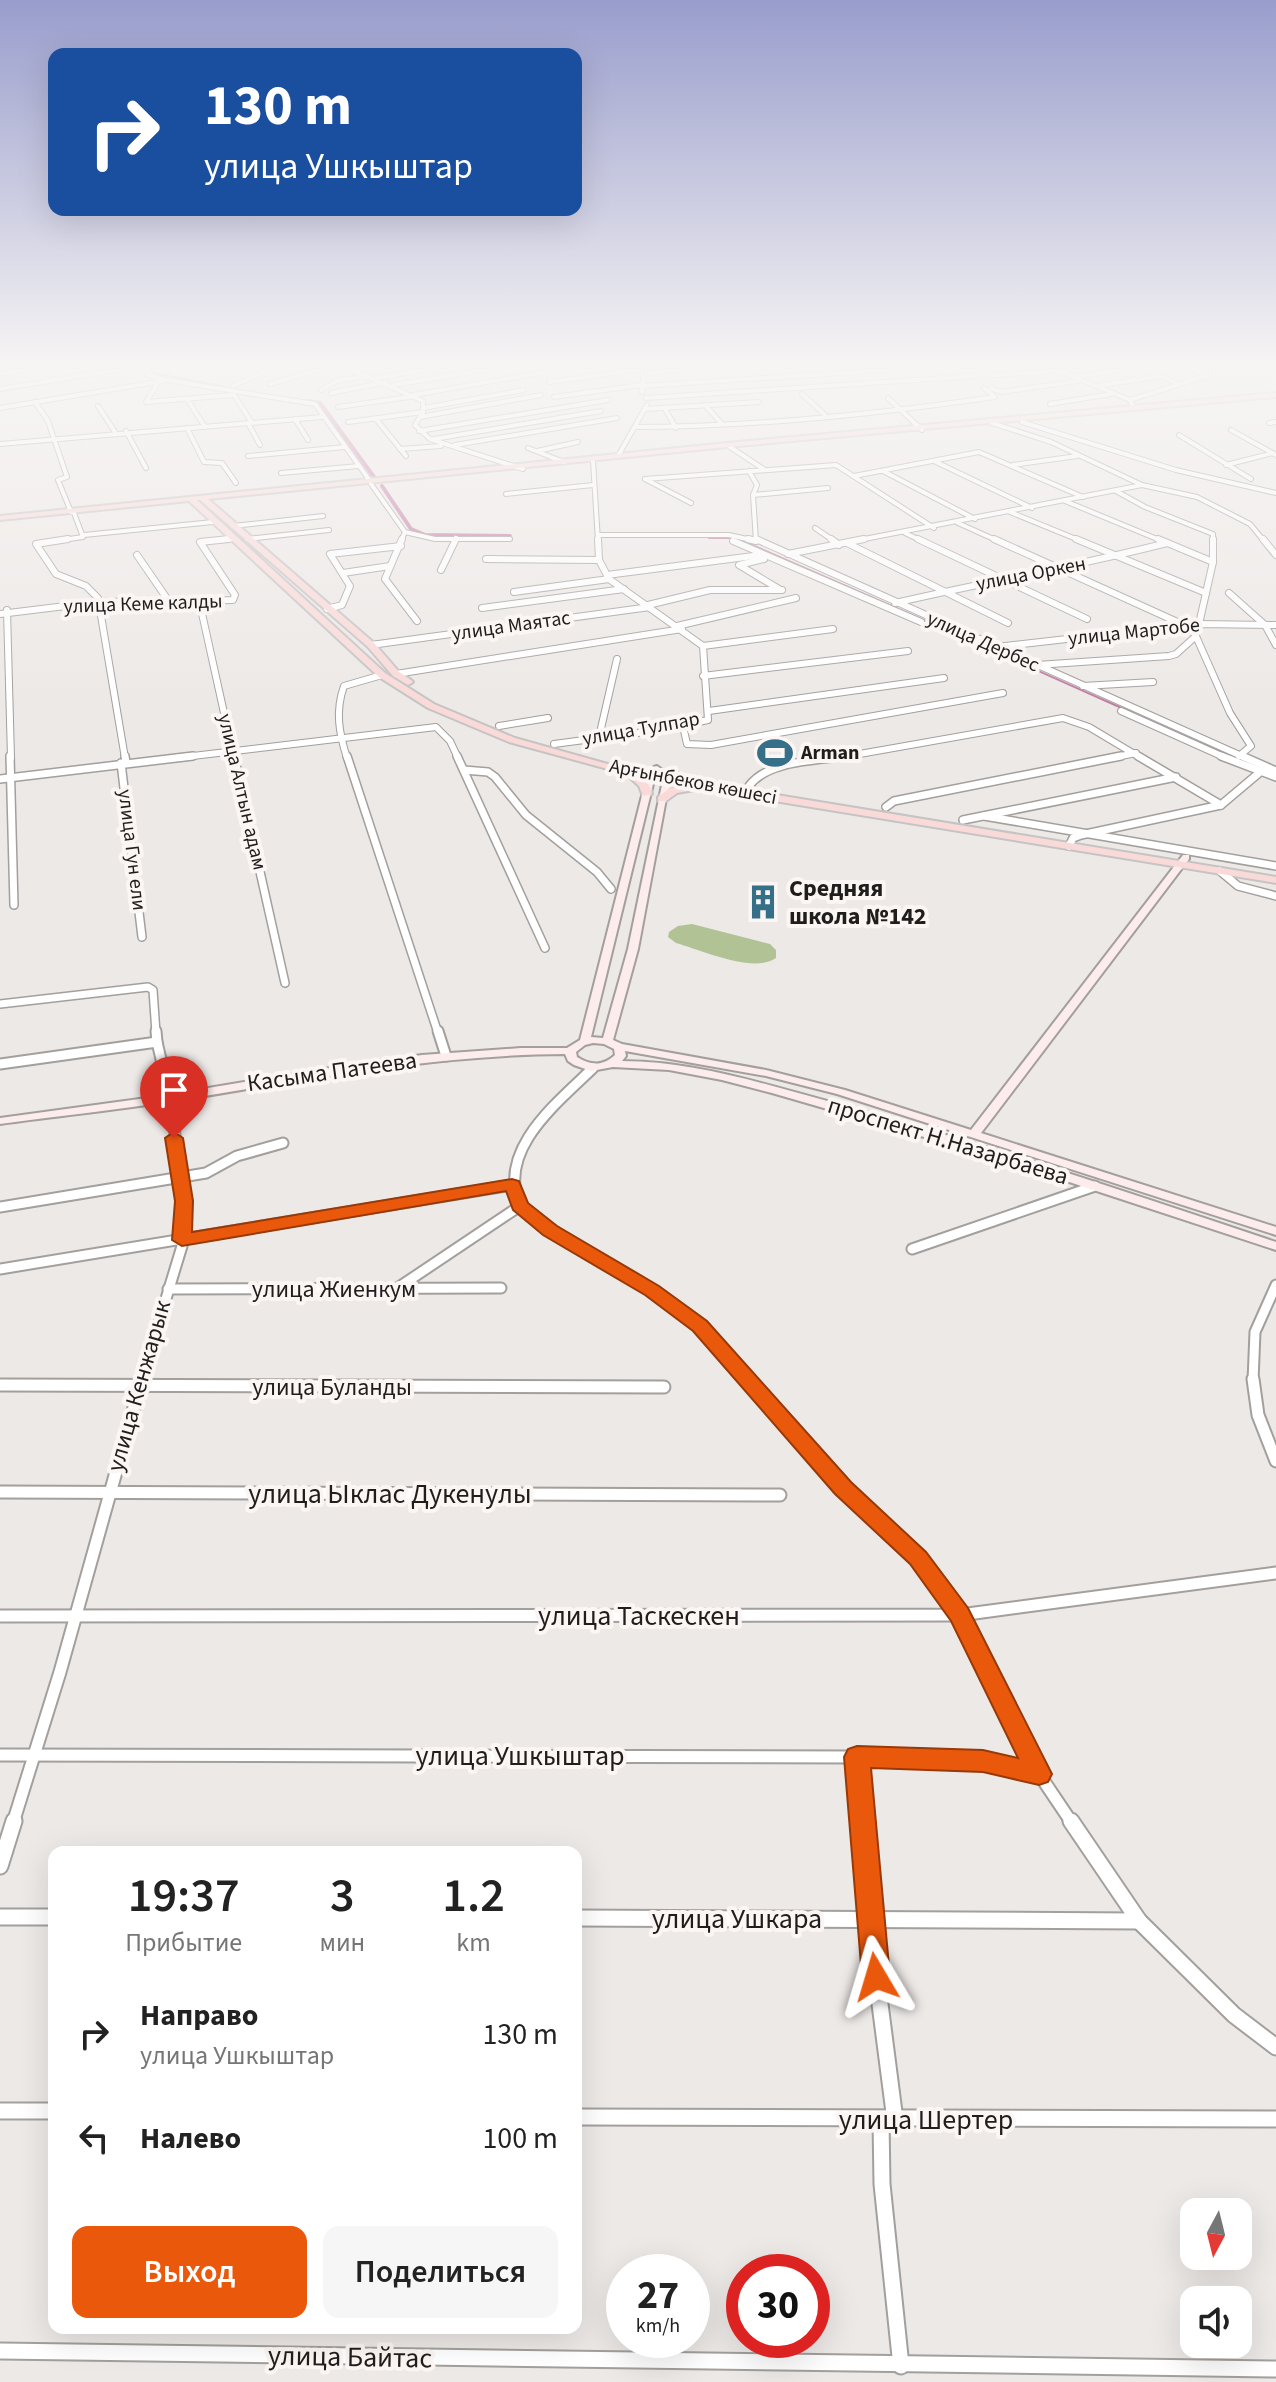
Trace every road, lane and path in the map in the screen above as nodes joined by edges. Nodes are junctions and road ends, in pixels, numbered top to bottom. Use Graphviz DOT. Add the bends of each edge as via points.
graph roads {
  1 [pos="58,480"];
  2 [pos="234,480"];
  3 [pos="387,480"];
  4 [pos="593,480"];
  5 [pos="647,480"];
  6 [pos="754,480"];
  7 [pos="860,480"];
  8 [pos="901,480"];
  9 [pos="974,480"];
  10 [pos="1045,480"];
  11 [pos="1132,480"];
  12 [pos="1220,480"];
  13 [pos="370,482"];
  14 [pos="236,483"];
  15 [pos="593,485"];
  16 [pos="1142,485"];
  17 [pos="828,488"];
  18 [pos="1116,491"];
  19 [pos="1276,493"];
  20 [pos="506,494"];
  21 [pos="753,495"];
  22 [pos="1084,497"];
  23 [pos="228,498"];
  24 [pos="198,501"];
  25 [pos="1065,501"];
  26 [pos="691,503"];
  27 [pos="1032,508"];
  28 [pos="214,509"];
  29 [pos="72,512"];
  30 [pos="1010,512"];
  31 [pos="323,516"];
  32 [pos="0,519"];
  33 [pos="975,519"];
  34 [pos="213,522"];
  35 [pos="958,523"];
  36 [pos="233,526"];
  37 [pos="815,528"];
  38 [pos="934,528"];
  39 [pos="329,530"];
  40 [pos="405,532"];
  41 [pos="905,533"];
  42 [pos="84,535"];
  43 [pos="598,535"];
  44 [pos="744,538"];
  45 [pos="231,539"];
  46 [pos="247,539"];
  47 [pos="456,539"];
  48 [pos="510,539"];
  49 [pos="756,541"];
  50 [pos="847,543"];
  51 [pos="1167,543"];
  52 [pos="839,545"];
  53 [pos="401,546"];
  54 [pos="788,553"];
  55 [pos="137,555"];
  56 [pos="1276,555"];
  57 [pos="770,556"];
  58 [pos="1116,556"];
  59 [pos="486,559"];
  60 [pos="599,560"];
  61 [pos="1213,562"];
  62 [pos="390,566"];
  63 [pos="441,570"];
  64 [pos="1062,570"];
  65 [pos="343,573"];
  66 [pos="608,577"];
  67 [pos="292,579"];
  68 [pos="1001,579"];
  69 [pos="279,581"];
  70 [pos="624,589"];
  71 [pos="782,590"];
  72 [pos="943,591"];
  73 [pos="514,592"];
  74 [pos="1206,593"];
  75 [pos="1229,593"];
  76 [pos="168,600"];
  77 [pos="199,600"];
  78 [pos="98,602"];
  79 [pos="895,603"];
  80 [pos="649,606"];
  81 [pos="482,608"];
  82 [pos="327,609"];
  83 [pos="2,612"];
  84 [pos="1087,619"];
  85 [pos="417,621"];
  86 [pos="1008,623"];
  87 [pos="1199,624"];
  88 [pos="1184,625"];
  89 [pos="1265,625"];
  90 [pos="1276,625"];
  91 [pos="680,628"];
  92 [pos="833,629"];
  93 [pos="1196,636"];
  94 [pos="371,645"];
  95 [pos="1276,645"];
  96 [pos="703,646"];
  97 [pos="993,648"];
  98 [pos="908,651"];
  99 [pos="617,659"];
  100 [pos="1034,666"];
  101 [pos="396,674"];
  102 [pos="382,675"];
  103 [pos="703,676"];
  104 [pos="944,678"];
  105 [pos="1153,682"];
  106 [pos="1080,686"];
  107 [pos="1003,693"];
  108 [pos="709,711"];
  109 [pos="548,718"];
  110 [pos="499,726"];
  111 [pos="683,726"];
  112 [pos="340,736"];
  113 [pos="599,737"];
  114 [pos="554,744"];
  115 [pos="232,749"];
  116 [pos="1137,753"];
  117 [pos="1239,756"];
  118 [pos="123,763"];
  119 [pos="464,770"];
  120 [pos="626,771"];
  121 [pos="654,773"];
  122 [pos="1259,773"];
  123 [pos="1275,775"];
  124 [pos="671,776"];
  125 [pos="1176,777"];
  126 [pos="11,778"];
  127 [pos="0,779"];
  128 [pos="749,786"];
  129 [pos="707,787"];
  130 [pos="647,794"];
  131 [pos="662,799"];
  132 [pos="1221,805"];
  133 [pos="886,807"];
  134 [pos="984,816"];
  135 [pos="963,820"];
  136 [pos="1074,840"];
  137 [pos="1276,855"];
  138 [pos="1183,861"];
  139 [pos="1273,868"];
  140 [pos="1220,871"];
  141 [pos="1276,880"];
  142 [pos="611,889"];
  143 [pos="1276,896"];
  144 [pos="14,905"];
  145 [pos="142,937"];
  146 [pos="545,948"];
  147 [pos="285,983"];
  148 [pos="0,1004"];
  149 [pos="585,1041"];
  150 [pos="607,1041"];
  151 [pos="157,1042"];
  152 [pos="619,1047"];
  153 [pos="570,1051"];
  154 [pos="446,1056"];
  155 [pos="0,1064"];
  156 [pos="614,1064"];
  157 [pos="593,1068"];
  158 [pos="170,1098"];
  159 [pos="0,1121"];
  160 [pos="975,1133"];
  161 [pos="283,1143"];
  162 [pos="181,1178"];
  163 [pos="512,1185"];
  164 [pos="1095,1186"];
  165 [pos="520,1206"];
  166 [pos="0,1207"];
  167 [pos="1276,1231"];
  168 [pos="182,1240"];
  169 [pos="1276,1246"];
  170 [pos="912,1249"];
  171 [pos="0,1269"];
  172 [pos="1276,1285"];
  173 [pos="501,1288"];
  174 [pos="168,1289"];
  175 [pos="396,1289"];
  176 [pos="0,1385"];
  177 [pos="140,1386"];
  178 [pos="664,1387"];
  179 [pos="1276,1461"];
  180 [pos="0,1492"];
  181 [pos="108,1492"];
  182 [pos="780,1495"];
  183 [pos="1276,1573"];
  184 [pos="960,1615"];
  185 [pos="0,1616"];
  186 [pos="76,1617"];
  187 [pos="0,1755"];
  188 [pos="35,1755"];
  189 [pos="857,1757"];
  190 [pos="1039,1774"];
  191 [pos="0,1866"];
  192 [pos="0,1917"];
  193 [pos="48,1917"];
  194 [pos="582,1918"];
  195 [pos="869,1919"];
  196 [pos="1139,1921"];
  197 [pos="1276,2047"];
  198 [pos="0,2111"];
  199 [pos="48,2111"];
  200 [pos="582,2117"];
  201 [pos="1276,2119"];
  202 [pos="888,2120"];
  203 [pos="0,2351"];
  204 [pos="901,2366"];
  205 [pos="1276,2369"];
  1 -- 29 [label="street"];
  2 -- 14 [label="street"];
  3 -- 13 [label="main road"];
  4 -- 15 [label="street"];
  5 -- 26 [label="street"];
  6 -- 21 [label="street"];
  7 -- 38 [label="street"];
  8 -- 33 [label="street"];
  9 -- 27 [label="street"];
  10 -- 22 [label="street"];
  11 -- 16 [label="street"];
  12 -- 19 [label="street"];
  13 -- 23 [label="main road"];
  13 -- 24 [label="main road"];
  13 -- 40 [label="street"];
  15 -- 20 [label="street"];
  15 -- 43 [label="street"];
  16 -- 18 [label="street"];
  16 -- 56 [label="street" via="1197,497 1250,524"];
  17 -- 21 [label="street"];
  18 -- 22 [label="street"];
  18 -- 61 [label="street" via="1213,534"];
  21 -- 49 [label="street"];
  22 -- 25 [label="street"];
  23 -- 24 [label="main road"];
  23 -- 28 [label="main road"];
  24 -- 28 [label="main road, Арғынбеков көшесі"];
  24 -- 29 [label="main road"];
  24 -- 29 [label="main road"];
  24 -- 34 [label="main road, Арғынбеков көшесі"];
  25 -- 27 [label="street"];
  25 -- 51 [label="street"];
  27 -- 30 [label="street"];
  28 -- 36 [label="main road, Арғынбеков көшесі"];
  29 -- 32 [label="main road"];
  29 -- 42 [label="street"];
  30 -- 33 [label="street"];
  30 -- 58 [label="street"];
  31 -- 36 [label="street"];
  33 -- 35 [label="street"];
  34 -- 42 [label="street"];
  34 -- 45 [label="main road, Арғынбеков көшесі"];
  35 -- 38 [label="street"];
  35 -- 64 [label="street"];
  36 -- 46 [label="main road, Арғынбеков көшесі"];
  37 -- 52 [label="street"];
  38 -- 41 [label="street"];
  39 -- 46 [label="street"];
  40 -- 47 [label="street"];
  40 -- 53 [label="street"];
  41 -- 50 [label="street"];
  41 -- 68 [label="street"];
  42 -- 78 [label="street" via="36,544 56,574 86,586"];
  43 -- 44 [label="street, улица Дербес"];
  43 -- 60 [label="street"];
  44 -- 49 [label="street, улица Дербес"];
  44 -- 57 [label="street, улица Дербес" via="733,541"];
  45 -- 69 [label="main road, Арғынбеков көшесі"];
  45 -- 77 [label="street, улица Кеме калды" via="200,542 235,595 229,601"];
  46 -- 67 [label="main road, Арғынбеков көшесі"];
  47 -- 48 [label="street"];
  47 -- 63 [label="street"];
  49 -- 54 [label="street, улица Дербес"];
  50 -- 52 [label="street"];
  50 -- 72 [label="street"];
  51 -- 58 [label="street, улица Оркен"];
  51 -- 61 [label="street"];
  52 -- 54 [label="street"];
  53 -- 62 [label="street"];
  53 -- 65 [label="street" via="330,554"];
  54 -- 57 [label="street"];
  54 -- 79 [label="street, улица Дербес"];
  55 -- 76 [label="street"];
  57 -- 66 [label="street" via="745,555"];
  57 -- 71 [label="street" via="739,565"];
  57 -- 122 [label="street, улица Дербес"];
  58 -- 64 [label="street, улица Оркен"];
  58 -- 74 [label="street"];
  59 -- 60 [label="street"];
  60 -- 66 [label="street"];
  61 -- 74 [label="street"];
  62 -- 65 [label="street"];
  62 -- 85 [label="street" via="387,583"];
  64 -- 68 [label="street, улица Оркен"];
  64 -- 88 [label="street"];
  65 -- 82 [label="street" via="350,586 342,605"];
  66 -- 70 [label="street"];
  66 -- 73 [label="street"];
  67 -- 69 [label="main road"];
  67 -- 82 [label="main road, Арғынбеков көшесі"];
  68 -- 72 [label="street, улица Оркен"];
  68 -- 84 [label="street"];
  69 -- 102 [label="main road, Арғынбеков көшесі"];
  70 -- 80 [label="street"];
  70 -- 81 [label="street"];
  71 -- 80 [label="street, улица Маятас" via="710,590"];
  71 -- 91 [label="street" via="796,598"];
  72 -- 79 [label="street, улица Оркен"];
  72 -- 86 [label="street"];
  74 -- 87 [label="street"];
  75 -- 89 [label="street"];
  76 -- 77 [label="street, улица Кеме калды"];
  76 -- 78 [label="street, улица Кеме калды"];
  77 -- 115 [label="street, улица Алтын адам"];
  78 -- 83 [label="street, улица Кеме калды"];
  78 -- 118 [label="street, улица Гун ели"];
  79 -- 97 [label="street, улица Дербес"];
  80 -- 91 [label="street"];
  80 -- 94 [label="street, улица Маятас"];
  82 -- 94 [label="main road, Арғынбеков көшесі"];
  83 -- 126 [label="street"];
  87 -- 88 [label="street, улица Мартобе"];
  87 -- 89 [label="street, улица Мартобе"];
  88 -- 93 [label="street"];
  88 -- 97 [label="street, улица Мартобе"];
  89 -- 90 [label="street, улица Мартобе"];
  89 -- 95 [label="street"];
  91 -- 96 [label="street"];
  91 -- 101 [label="street"];
  92 -- 96 [label="street"];
  93 -- 100 [label="street" via="1169,656"];
  93 -- 117 [label="street" via="1230,713 1251,746"];
  94 -- 101 [label="main road, Арғынбеков көшесі"];
  96 -- 103 [label="street, улица Тулпар"];
  97 -- 100 [label="street, улица Дербес"];
  98 -- 103 [label="street"];
  99 -- 113 [label="street"];
  100 -- 106 [label="street, улица Дербес"];
  101 -- 110 [label="main road, Арғынбеков көшесі"];
  102 -- 112 [label="street" via="344,686 338,703"];
  102 -- 120 [label="main road, Арғынбеков көшесі" via="468,723"];
  103 -- 108 [label="street, улица Тулпар"];
  104 -- 108 [label="street"];
  105 -- 106 [label="street"];
  106 -- 117 [label="street, улица Дербес"];
  107 -- 111 [label="street" via="711,745 687,744"];
  108 -- 111 [label="street, улица Тулпар" via="708,720"];
  109 -- 110 [label="street"];
  110 -- 114 [label="main road, Арғынбеков көшесі"];
  111 -- 113 [label="street, улица Тулпар"];
  112 -- 115 [label="street"];
  112 -- 119 [label="street" via="436,727 450,741"];
  112 -- 154 [label="street"];
  113 -- 114 [label="street, улица Тулпар"];
  114 -- 121 [label="main road, Арғынбеков көшесі"];
  115 -- 118 [label="street"];
  115 -- 147 [label="street, улица Алтын адам"];
  116 -- 125 [label="street"];
  116 -- 128 [label="street" via="1063,718 774,769 758,774"];
  116 -- 133 [label="street" via="894,801"];
  117 -- 123 [label="street, улица Дербес"];
  118 -- 126 [label="street"];
  118 -- 145 [label="street, улица Гун ели"];
  119 -- 142 [label="street" via="495,777 526,815"];
  119 -- 146 [label="street"];
  120 -- 121 [label="main road, Арғынбеков көшесі"];
  120 -- 130 [label="main road"];
  121 -- 124 [label="main road, Арғынбеков көшесі"];
  121 -- 130 [label="main road"];
  122 -- 123 [label="street, улица Дербес"];
  122 -- 132 [label="street"];
  124 -- 128 [label="main road, Арғынбеков көшесі"];
  124 -- 129 [label="main road, Арғынбеков көшесі"];
  124 -- 131 [label="main road"];
  125 -- 132 [label="street"];
  125 -- 134 [label="street"];
  126 -- 127 [label="street"];
  126 -- 144 [label="street"];
  128 -- 133 [label="main road, Арғынбеков көшесі"];
  129 -- 131 [label="main road" via="674,790"];
  129 -- 136 [label="main road, Арғынбеков көшесі"];
  130 -- 149 [label="main road"];
  131 -- 150 [label="main road" via="633,949"];
  132 -- 136 [label="street"];
  133 -- 135 [label="main road, Арғынбеков көшесі"];
  134 -- 135 [label="street"];
  134 -- 136 [label="street" via="1067,830"];
  135 -- 136 [label="main road, Арғынбеков көшесі"];
  136 -- 138 [label="main road, Арғынбеков көшесі"];
  136 -- 139 [label="street"];
  137 -- 139 [label="street"];
  138 -- 139 [label="main road, Арғынбеков көшесі"];
  138 -- 140 [label="main road, Арғынбеков көшесі"];
  138 -- 160 [label="main road"];
  140 -- 141 [label="main road, Арғынбеков көшесі"];
  140 -- 143 [label="street" via="1226,880"];
  148 -- 151 [label="street, улица Кенжарык" via="148,987 153,990"];
  149 -- 150 [label="main road"];
  149 -- 153 [label="main road"];
  150 -- 152 [label="main road, проспект Н.Назарбаева"];
  151 -- 155 [label="street"];
  151 -- 158 [label="street, улица Кенжарык"];
  152 -- 156 [label="main road" via="621,1056"];
  152 -- 160 [label="main road, проспект Н.Назарбаева" via="766,1073"];
  153 -- 154 [label="main road, Касыма Патеева"];
  153 -- 157 [label="main road" via="580,1065"];
  154 -- 158 [label="main road, Касыма Патеева"];
  156 -- 157 [label="main road, проспект Н.Назарбаева"];
  156 -- 164 [label="main road, проспект Н.Назарбаева" via="678,1068 776,1090"];
  157 -- 163 [label="street" via="521,1149"];
  158 -- 159 [label="main road, Касыма Патеева"];
  158 -- 162 [label="street, улица Кенжарык"];
  160 -- 167 [label="main road, проспект Н.Назарбаева"];
  161 -- 162 [label="street"];
  162 -- 166 [label="street"];
  162 -- 168 [label="street, улица Кенжарык"];
  163 -- 165 [label="street"];
  163 -- 168 [label="street"];
  164 -- 169 [label="main road, проспект Н.Назарбаева"];
  164 -- 170 [label="street"];
  165 -- 175 [label="street"];
  165 -- 184 [label="street" via="550,1231 652,1290 700,1326 843,1488 918,1558"];
  168 -- 171 [label="street"];
  168 -- 174 [label="street, улица Кенжарык"];
  172 -- 179 [label="street" via="1256,1329 1252,1388"];
  173 -- 175 [label="street, улица Жиенкум"];
  174 -- 175 [label="street, улица Жиенкум"];
  174 -- 177 [label="street, улица Кенжарык"];
  176 -- 177 [label="street, улица Буланды"];
  177 -- 178 [label="street, улица Буланды"];
  177 -- 181 [label="street, улица Кенжарык"];
  180 -- 181 [label="street, улица Ыклас Дукенулы"];
  181 -- 182 [label="street, улица Ыклас Дукенулы"];
  181 -- 186 [label="street, улица Кенжарык"];
  183 -- 184 [label="street, улица Таскескен"];
  184 -- 186 [label="street, улица Таскескен"];
  184 -- 190 [label="street"];
  185 -- 186 [label="street, улица Таскескен"];
  186 -- 188 [label="street, улица Кенжарык"];
  187 -- 188 [label="street, улица Ушкыштар"];
  188 -- 189 [label="street, улица Ушкыштар"];
  188 -- 191 [label="street, улица Кенжарык"];
  189 -- 190 [label="street, улица Ушкыштар" via="983,1761"];
  189 -- 195 [label="street" via="872,1903"];
  190 -- 196 [label="street"];
  192 -- 193 [label="street"];
  194 -- 195 [label="street, улица Ушкара"];
  195 -- 196 [label="street, улица Ушкара"];
  195 -- 202 [label="street"];
  196 -- 197 [label="street" via="1234,2015"];
  198 -- 199 [label="street"];
  200 -- 202 [label="street, улица Шертер"];
  201 -- 202 [label="street, улица Шертер"];
  202 -- 204 [label="street" via="882,2184"];
  203 -- 204 [label="street, улица Байтас"];
  204 -- 205 [label="street, улица Байтас"];
}
